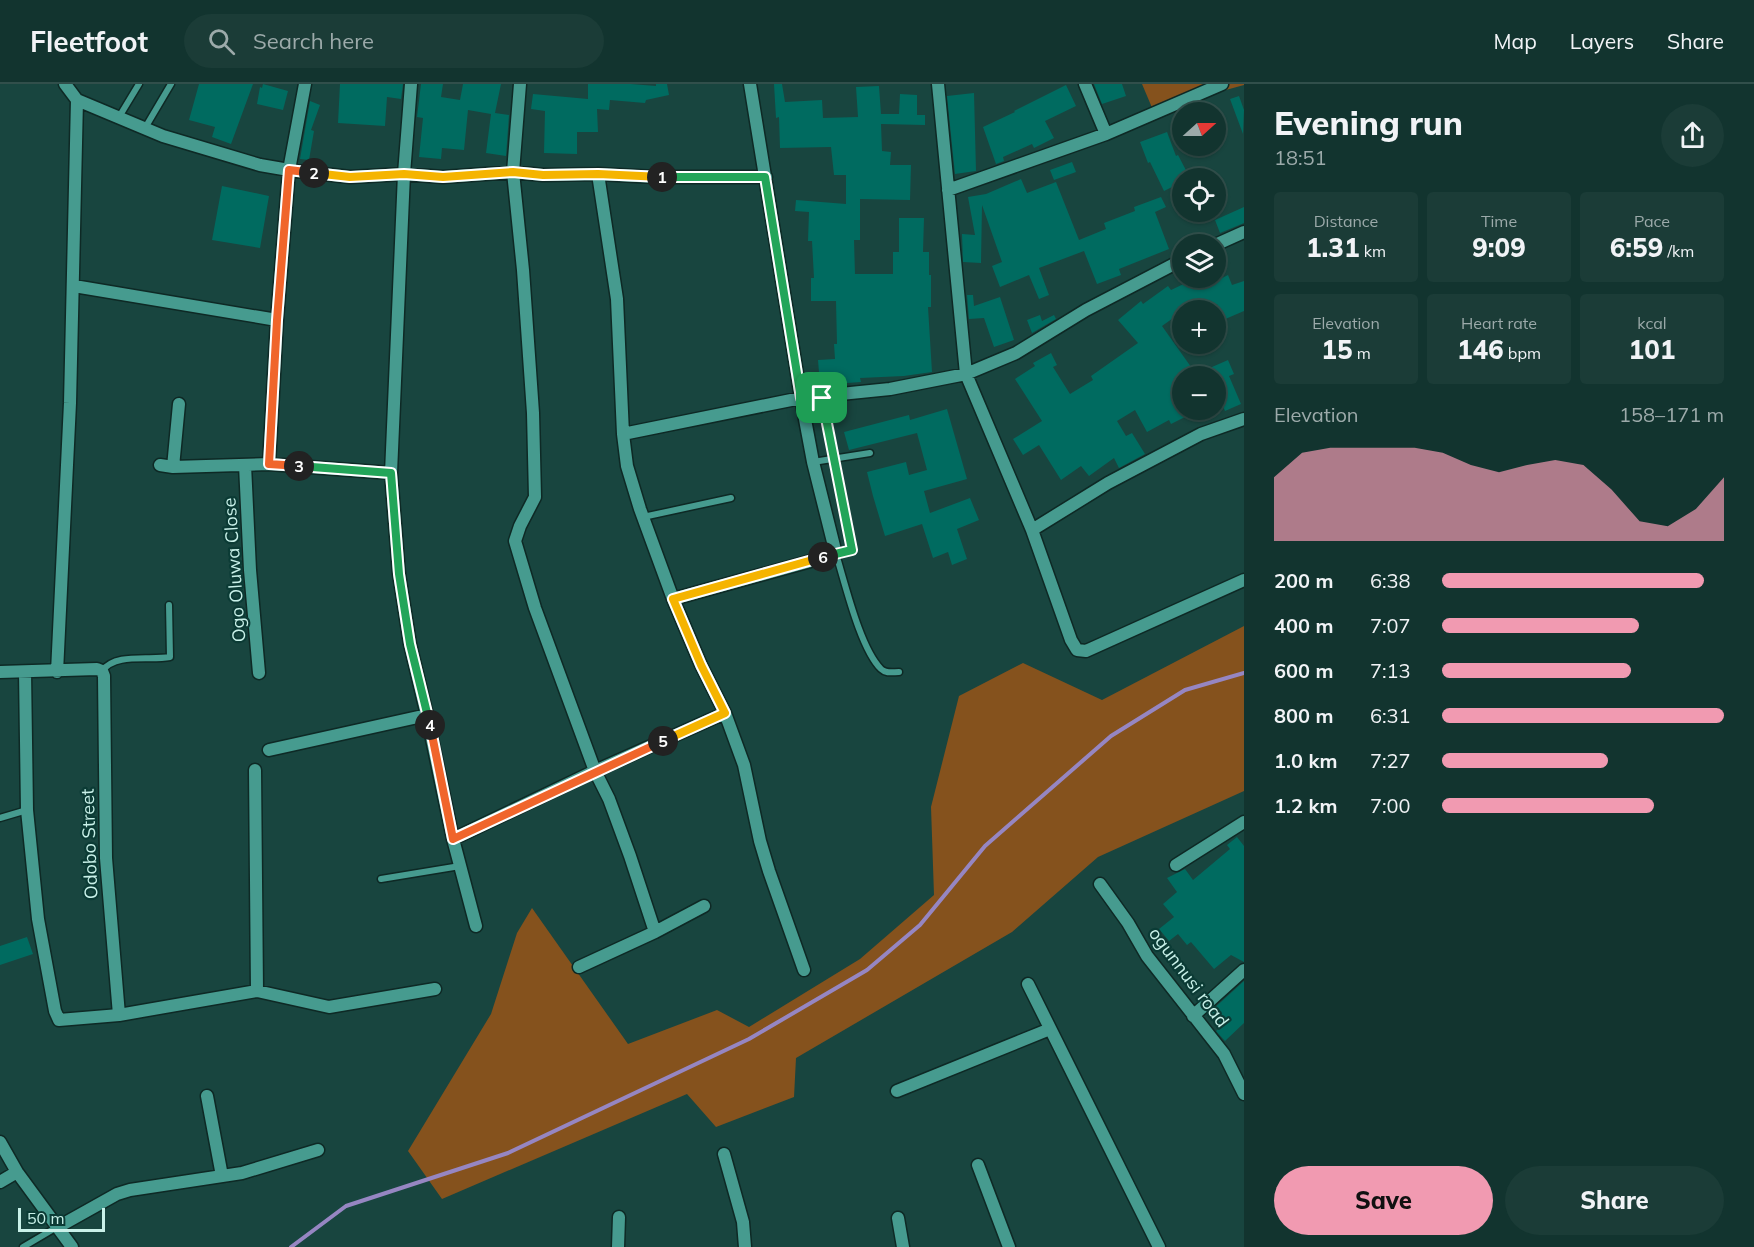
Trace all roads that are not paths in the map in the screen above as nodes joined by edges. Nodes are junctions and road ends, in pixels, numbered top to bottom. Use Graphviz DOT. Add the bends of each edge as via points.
graph roads {
  1 [pos="65,84"];
  2 [pos="139,84"];
  3 [pos="171,84"];
  4 [pos="305,84"];
  5 [pos="411,84"];
  6 [pos="520,84"];
  7 [pos="750,84"];
  8 [pos="938,84"];
  9 [pos="1085,84"];
  10 [pos="1222,84"];
  11 [pos="78,100"];
  12 [pos="118,117"];
  13 [pos="145,129"];
  14 [pos="1106,134"];
  15 [pos="289,170"];
  16 [pos="513,172"];
  17 [pos="404,174"];
  18 [pos="598,174"];
  19 [pos="765,177"];
  20 [pos="948,190"];
  21 [pos="1244,232"];
  22 [pos="1226,240"];
  23 [pos="1172,265"];
  24 [pos="74,286"];
  25 [pos="277,320"];
  26 [pos="966,374"];
  27 [pos="801,398"];
  28 [pos="822,398"];
  29 [pos="179,404"];
  30 [pos="1244,419"];
  31 [pos="623,434"];
  32 [pos="870,453"];
  33 [pos="833,458"];
  34 [pos="813,462"];
  35 [pos="269,464"];
  36 [pos="160,465"];
  37 [pos="246,465"];
  38 [pos="173,467"];
  39 [pos="391,473"];
  40 [pos="731,498"];
  41 [pos="643,517"];
  42 [pos="1032,530"];
  43 [pos="836,554"];
  44 [pos="1244,580"];
  45 [pos="673,599"];
  46 [pos="169,605"];
  47 [pos="102,671"];
  48 [pos="0,672"];
  49 [pos="26,672"];
  50 [pos="57,672"];
  51 [pos="899,672"];
  52 [pos="259,674"];
  53 [pos="725,713"];
  54 [pos="428,715"];
  55 [pos="269,750"];
  56 [pos="255,770"];
  57 [pos="596,771"];
  58 [pos="27,810"];
  59 [pos="0,818"];
  60 [pos="1244,822"];
  61 [pos="453,839"];
  62 [pos="1176,865"];
  63 [pos="460,866"];
  64 [pos="381,879"];
  65 [pos="1100,884"];
  66 [pos="704,906"];
  67 [pos="476,926"];
  68 [pos="655,932"];
  69 [pos="579,967"];
  70 [pos="804,970"];
  71 [pos="1244,970"];
  72 [pos="1028,984"];
  73 [pos="435,989"];
  74 [pos="257,992"];
  75 [pos="119,1015"];
  76 [pos="1193,1016"];
  77 [pos="1050,1029"];
  78 [pos="897,1090"];
  79 [pos="1244,1094"];
  80 [pos="207,1096"];
  81 [pos="0,1142"];
  82 [pos="318,1150"];
  83 [pos="724,1154"];
  84 [pos="978,1165"];
  85 [pos="17,1172"];
  86 [pos="222,1176"];
  87 [pos="0,1182"];
  88 [pos="619,1217"];
  89 [pos="898,1218"];
  90 [pos="58,1227"];
  91 [pos="23,1247"];
  92 [pos="72,1247"];
  93 [pos="618,1247"];
  94 [pos="745,1247"];
  95 [pos="903,1247"];
  96 [pos="1009,1247"];
  97 [pos="1159,1247"];
  1 -- 11 [label="street"];
  2 -- 12 [label="lane"];
  3 -- 13 [label="lane"];
  4 -- 15 [label="street"];
  5 -- 17 [label="street"];
  6 -- 16 [label="street"];
  7 -- 19 [label="street"];
  8 -- 20 [label="street"];
  9 -- 14 [label="street"];
  10 -- 14 [label="street"];
  11 -- 12 [label="street"];
  11 -- 24 [label="street"];
  12 -- 13 [label="street"];
  13 -- 15 [label="street" via="260,165"];
  14 -- 20 [label="street"];
  15 -- 17 [label="street" via="350,177"];
  15 -- 25 [label="street"];
  16 -- 17 [label="street" via="443,177"];
  16 -- 18 [label="street"];
  16 -- 57 [label="street" via="533,413 535,500 515,541 535,608"];
  17 -- 39 [label="street"];
  18 -- 19 [label="street"];
  18 -- 31 [label="street" via="617,299"];
  19 -- 27 [label="street"];
  20 -- 26 [label="street"];
  21 -- 22 [label="street"];
  23 -- 26 [label="street" via="1086,310 1016,353"];
  24 -- 25 [label="street"];
  24 -- 50 [label="street"];
  25 -- 35 [label="street"];
  26 -- 28 [label="street"];
  26 -- 42 [label="street"];
  27 -- 28 [label="street"];
  27 -- 31 [label="street"];
  27 -- 34 [label="street"];
  28 -- 33 [label="lane"];
  29 -- 38 [label="street"];
  30 -- 42 [label="street" via="1201,434 1108,483"];
  31 -- 41 [label="street" via="627,466"];
  32 -- 33 [label="lane"];
  33 -- 34 [label="lane"];
  33 -- 43 [label="lane" via="852,550"];
  34 -- 43 [label="street"];
  35 -- 37 [label="street"];
  35 -- 39 [label="street"];
  36 -- 38 [label="street"];
  37 -- 38 [label="street"];
  37 -- 52 [label="street, Ogo Oluwa Close" via="249,570"];
  39 -- 54 [label="street" via="399,574 410,644"];
  40 -- 41 [label="lane"];
  41 -- 45 [label="street"];
  42 -- 44 [label="street" via="1077,650 1086,651"];
  43 -- 45 [label="street"];
  43 -- 51 [label="lane" via="867,647 881,669"];
  45 -- 53 [label="street"];
  46 -- 47 [label="lane" via="170,657 118,660"];
  47 -- 50 [label="street"];
  47 -- 75 [label="street, Odobo Street" via="106,858"];
  48 -- 49 [label="street"];
  49 -- 50 [label="street"];
  49 -- 58 [label="street"];
  53 -- 57 [label="street"];
  53 -- 70 [label="street" via="744,765 769,872"];
  54 -- 55 [label="street"];
  54 -- 61 [label="street"];
  56 -- 74 [label="street"];
  57 -- 61 [label="street"];
  57 -- 68 [label="street"];
  58 -- 59 [label="lane"];
  58 -- 75 [label="street" via="38,919 59,1020"];
  60 -- 62 [label="street"];
  61 -- 63 [label="street"];
  63 -- 64 [label="lane"];
  63 -- 67 [label="street"];
  65 -- 76 [label="street, ogunnusi road" via="1147,956"];
  66 -- 68 [label="street"];
  68 -- 69 [label="street"];
  71 -- 76 [label="street"];
  72 -- 77 [label="street"];
  73 -- 74 [label="street" via="329,1006"];
  74 -- 75 [label="street"];
  76 -- 79 [label="street, ogunnusi road" via="1224,1054"];
  77 -- 78 [label="street"];
  77 -- 97 [label="street"];
  80 -- 86 [label="street"];
  81 -- 85 [label="street"];
  82 -- 86 [label="street"];
  83 -- 94 [label="street" via="743,1221"];
  84 -- 96 [label="street"];
  85 -- 87 [label="street"];
  85 -- 90 [label="street"];
  86 -- 90 [label="street" via="117,1194"];
  88 -- 93 [label="street"];
  89 -- 95 [label="street"];
  90 -- 91 [label="lane"];
  90 -- 92 [label="street"];
}
